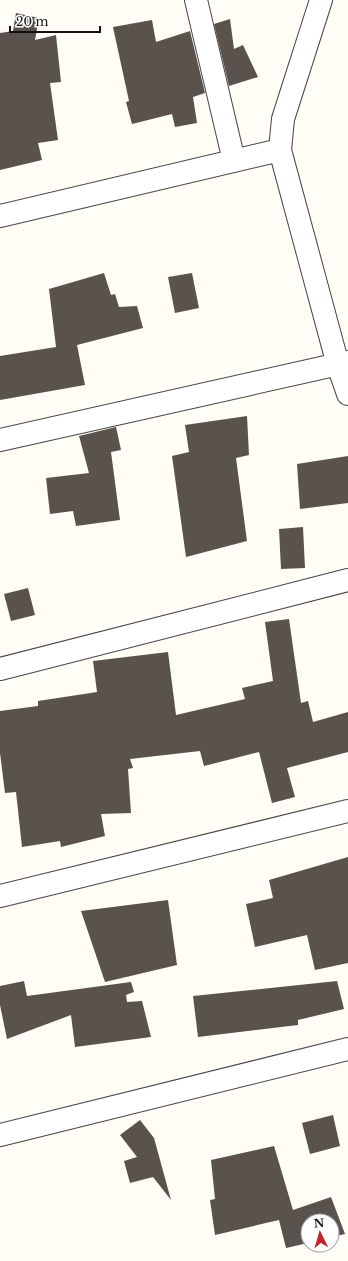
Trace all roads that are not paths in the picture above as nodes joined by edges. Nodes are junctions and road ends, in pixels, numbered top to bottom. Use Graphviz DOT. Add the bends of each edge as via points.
graph roads {
  1 [pos="196,0"];
  2 [pos="321,0"];
  3 [pos="280,150"];
  4 [pos="234,161"];
  5 [pos="0,216"];
  6 [pos="343,364"];
  7 [pos="348,394"];
  8 [pos="0,440"];
  9 [pos="348,580"];
  10 [pos="0,669"];
  11 [pos="348,811"];
  12 [pos="0,896"];
  13 [pos="348,1049"];
  14 [pos="0,1135"];
  1 -- 4 [label="street"];
  2 -- 3 [label="street" via="283,119"];
  3 -- 4 [label="street"];
  3 -- 6 [label="street"];
  4 -- 5 [label="street"];
  6 -- 7 [label="street"];
  6 -- 8 [label="street"];
  9 -- 10 [label="street"];
  11 -- 12 [label="street"];
  13 -- 14 [label="street"];
}
